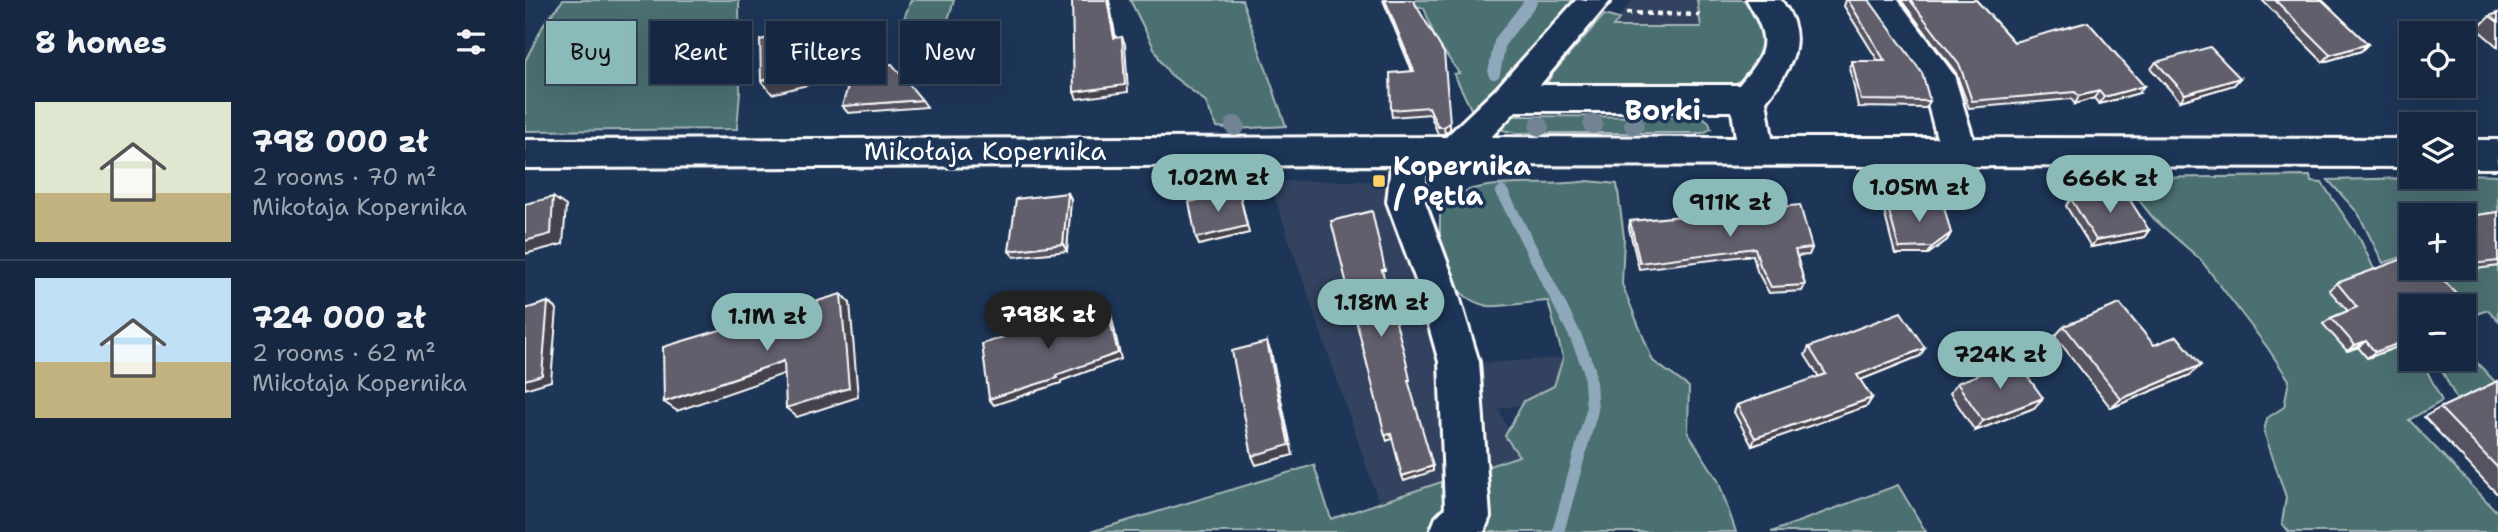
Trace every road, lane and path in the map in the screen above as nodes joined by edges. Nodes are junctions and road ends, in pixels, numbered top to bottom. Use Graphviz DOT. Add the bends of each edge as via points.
graph roads {
  1 [pos="1763,0"];
  2 [pos="1880,0"];
  3 [pos="1593,2"];
  4 [pos="1700,15"];
  5 [pos="1508,98"];
  6 [pos="1748,98"];
  7 [pos="1410,151"];
  8 [pos="1455,151"];
  9 [pos="1756,152"];
  10 [pos="1959,152"];
  11 [pos="2399,153"];
  12 [pos="525,154"];
  13 [pos="2476,154"];
  14 [pos="2498,154"];
  15 [pos="1452,532"];
  1 -- 6 [label="street" via="1780,31 1780,52"];
  2 -- 10 [label="street" via="1937,75"];
  3 -- 4 [label="path" via="1624,12"];
  3 -- 5 [label="street"];
  5 -- 6 [label="street"];
  5 -- 8 [label="street"];
  6 -- 9 [label="street"];
  7 -- 8 [label="street, Mikołaja Kopernika"];
  7 -- 12 [label="street, Mikołaja Kopernika"];
  7 -- 15 [label="street" via="1406,202 1459,362 1468,517"];
  8 -- 9 [label="street, Mikołaja Kopernika"];
  9 -- 10 [label="street, Mikołaja Kopernika"];
  10 -- 11 [label="street, Mikołaja Kopernika"];
  13 -- 14 [label="street"];
}
